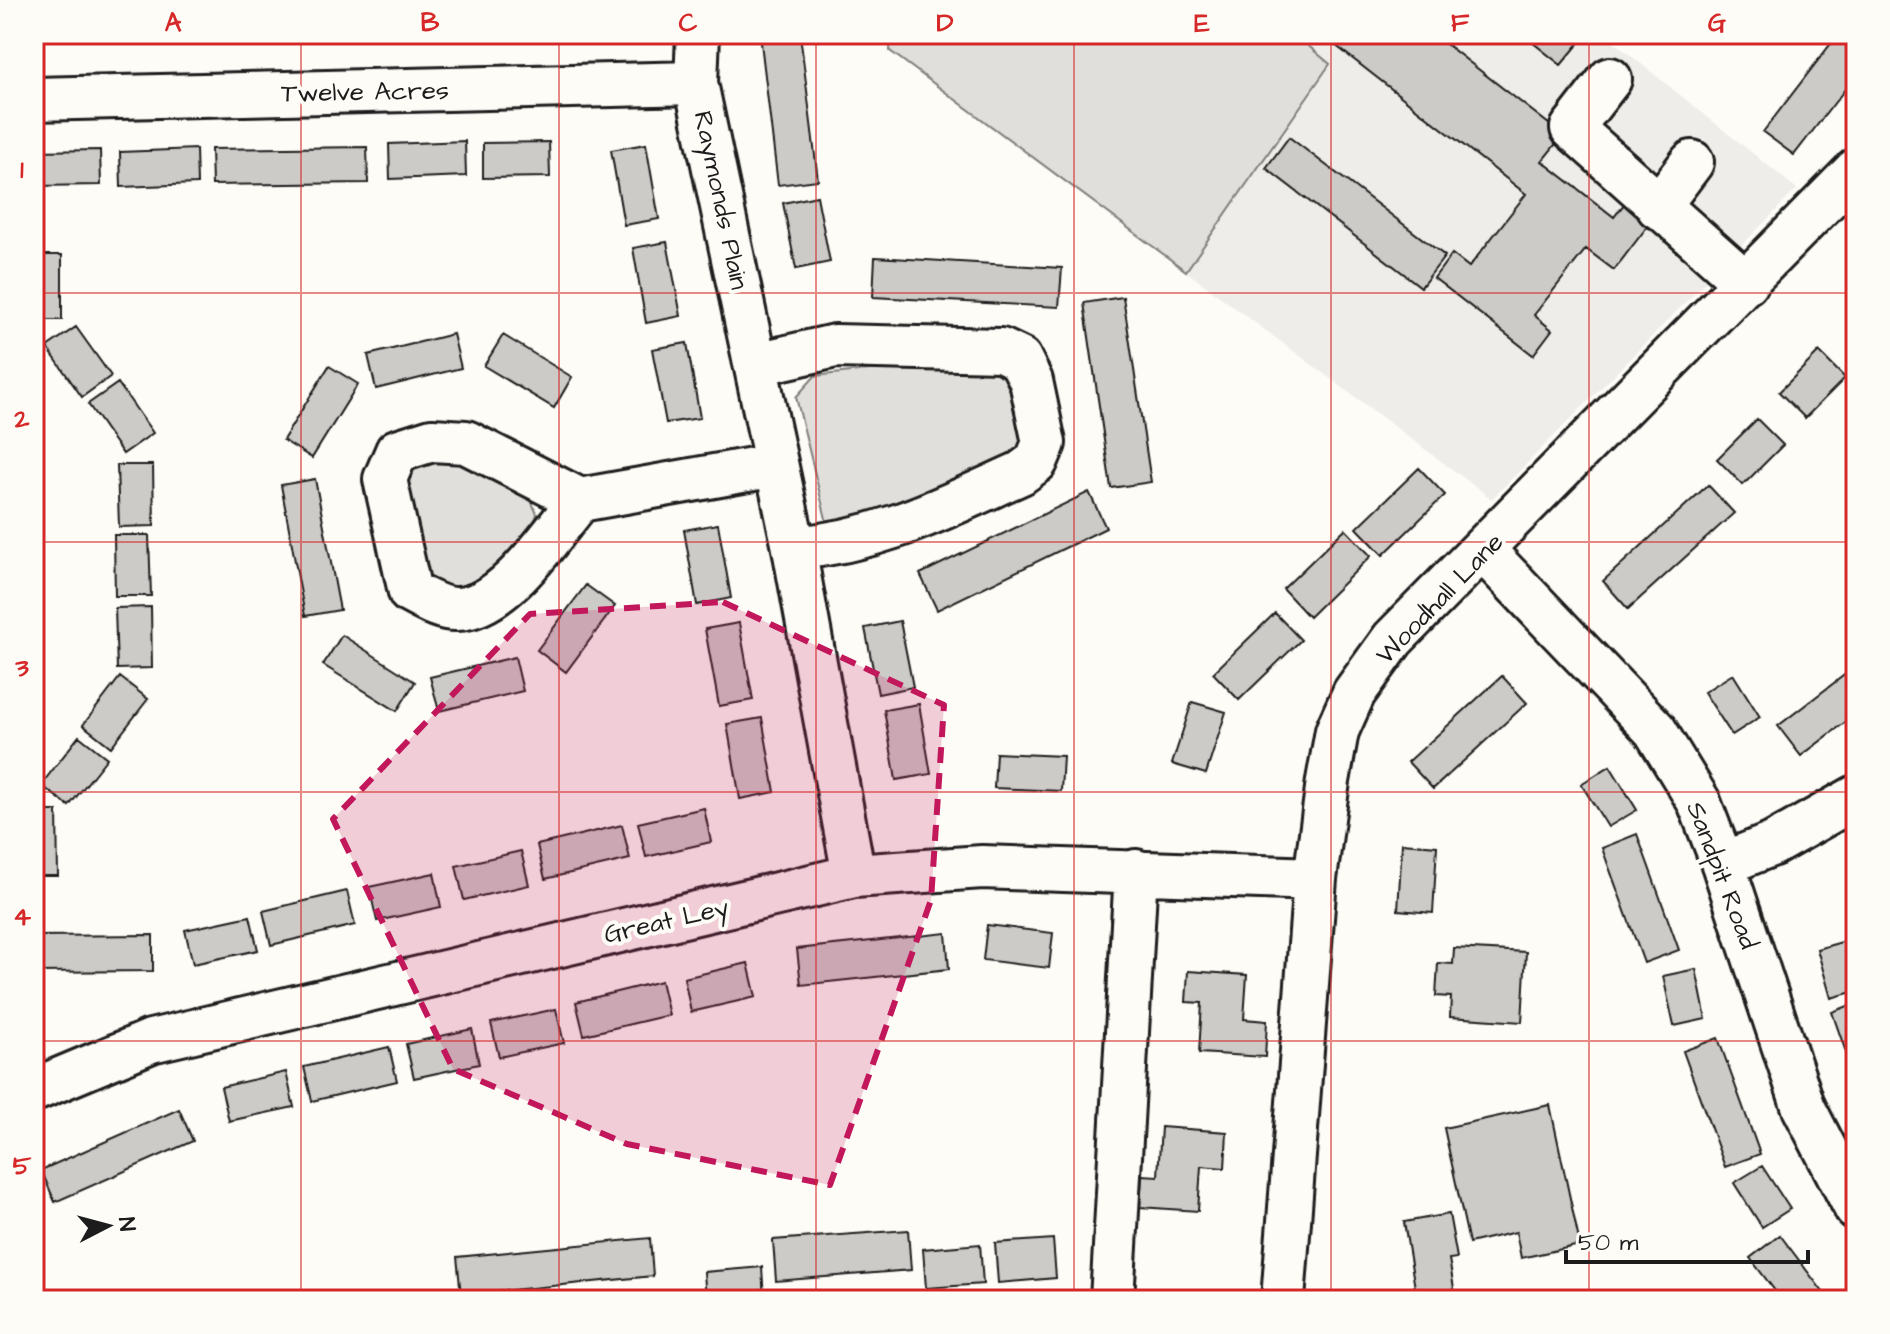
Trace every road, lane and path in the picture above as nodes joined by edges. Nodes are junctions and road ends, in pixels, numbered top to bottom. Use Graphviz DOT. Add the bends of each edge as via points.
graph roads {
  1 [pos="698,34"];
  2 [pos="1610,79"];
  3 [pos="696,83"];
  4 [pos="34,99"];
  5 [pos="1692,162"];
  6 [pos="1856,170"];
  7 [pos="1658,207"];
  8 [pos="1746,283"];
  9 [pos="757,364"];
  10 [pos="776,465"];
  11 [pos="580,500"];
  12 [pos="794,548"];
  13 [pos="1483,550"];
  14 [pos="1856,797"];
  15 [pos="1723,864"];
  16 [pos="1136,871"];
  17 [pos="854,876"];
  18 [pos="1315,879"];
  19 [pos="34,1090"];
  20 [pos="1856,1209"];
  21 [pos="1112,1300"];
  22 [pos="1283,1300"];
  1 -- 3 [label="street, Raymonds Plain"];
  2 -- 7 [label="street" via="1572,128"];
  3 -- 4 [label="street, Twelve Acres"];
  3 -- 9 [label="street, Raymonds Plain"];
  5 -- 7 [label="street"];
  6 -- 8 [label="street, Woodhall Lane"];
  7 -- 8 [label="street"];
  8 -- 13 [label="street, Woodhall Lane"];
  9 -- 10 [label="street, Raymonds Plain"];
  9 -- 12 [label="street" via="835,346 1001,350 1020,359 1031,381 1044,443 1036,462 1021,473 895,530"];
  10 -- 11 [label="street"];
  10 -- 12 [label="street, Raymonds Plain"];
  11 -- 11 [label="street" via="501,593 456,610 410,592 385,479 397,451 432,440 466,442"];
  12 -- 17 [label="street, Raymonds Plain"];
  13 -- 15 [label="street, Sandpit Road" via="1655,730 1699,802"];
  13 -- 18 [label="street, Woodhall Lane" via="1393,639 1354,693 1337,731"];
  14 -- 15 [label="street" via="1773,844"];
  15 -- 20 [label="street, Sandpit Road" via="1804,1108"];
  16 -- 17 [label="street, Great Ley" via="982,867"];
  16 -- 18 [label="street, Great Ley"];
  16 -- 21 [label="street"];
  17 -- 19 [label="street, Great Ley" via="151,1041"];
  18 -- 22 [label="street, Woodhall Lane"];
}
